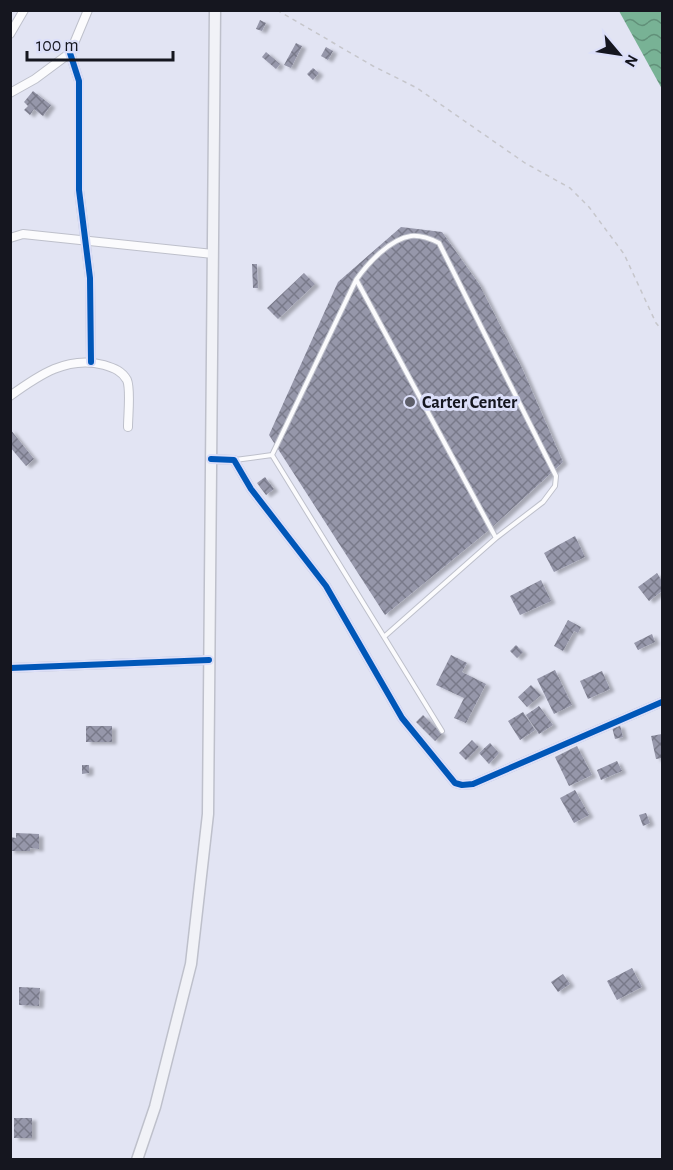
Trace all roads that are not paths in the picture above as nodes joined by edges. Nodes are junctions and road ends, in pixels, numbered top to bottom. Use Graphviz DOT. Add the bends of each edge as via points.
graph roads {
  1 [pos="24,10"];
  2 [pos="88,10"];
  3 [pos="215,10"];
  4 [pos="10,34"];
  5 [pos="70,53"];
  6 [pos="10,93"];
  7 [pos="10,238"];
  8 [pos="85,241"];
  9 [pos="213,254"];
  10 [pos="356,280"];
  11 [pos="92,362"];
  12 [pos="10,396"];
  13 [pos="128,427"];
  14 [pos="272,455"];
  15 [pos="211,459"];
  16 [pos="234,460"];
  17 [pos="496,538"];
  18 [pos="385,636"];
  19 [pos="209,660"];
  20 [pos="10,668"];
  21 [pos="663,702"];
  22 [pos="442,731"];
  23 [pos="137,1160"];
  1 -- 4 [label="street"];
  2 -- 5 [label="street"];
  3 -- 9 [label="main road"];
  5 -- 6 [label="street" via="35,80"];
  5 -- 8 [label="street" via="79,81 79,190"];
  7 -- 8 [label="street" via="23,234"];
  8 -- 9 [label="street"];
  8 -- 11 [label="street"];
  9 -- 15 [label="main road"];
  10 -- 14 [label="lane"];
  10 -- 17 [label="lane"];
  10 -- 17 [label="lane" via="376,256 411,236 439,243 556,476 550,494"];
  11 -- 12 [label="street" via="67,363 41,374"];
  11 -- 13 [label="street" via="114,368 128,382"];
  14 -- 16 [label="lane"];
  14 -- 18 [label="lane"];
  15 -- 16 [label="street"];
  15 -- 19 [label="main road"];
  16 -- 21 [label="street" via="251,489 326,586 406,724 455,783 473,784"];
  17 -- 18 [label="lane"];
  18 -- 22 [label="lane"];
  19 -- 20 [label="street"];
  19 -- 23 [label="main road" via="208,814 191,964 155,1107"];
}
